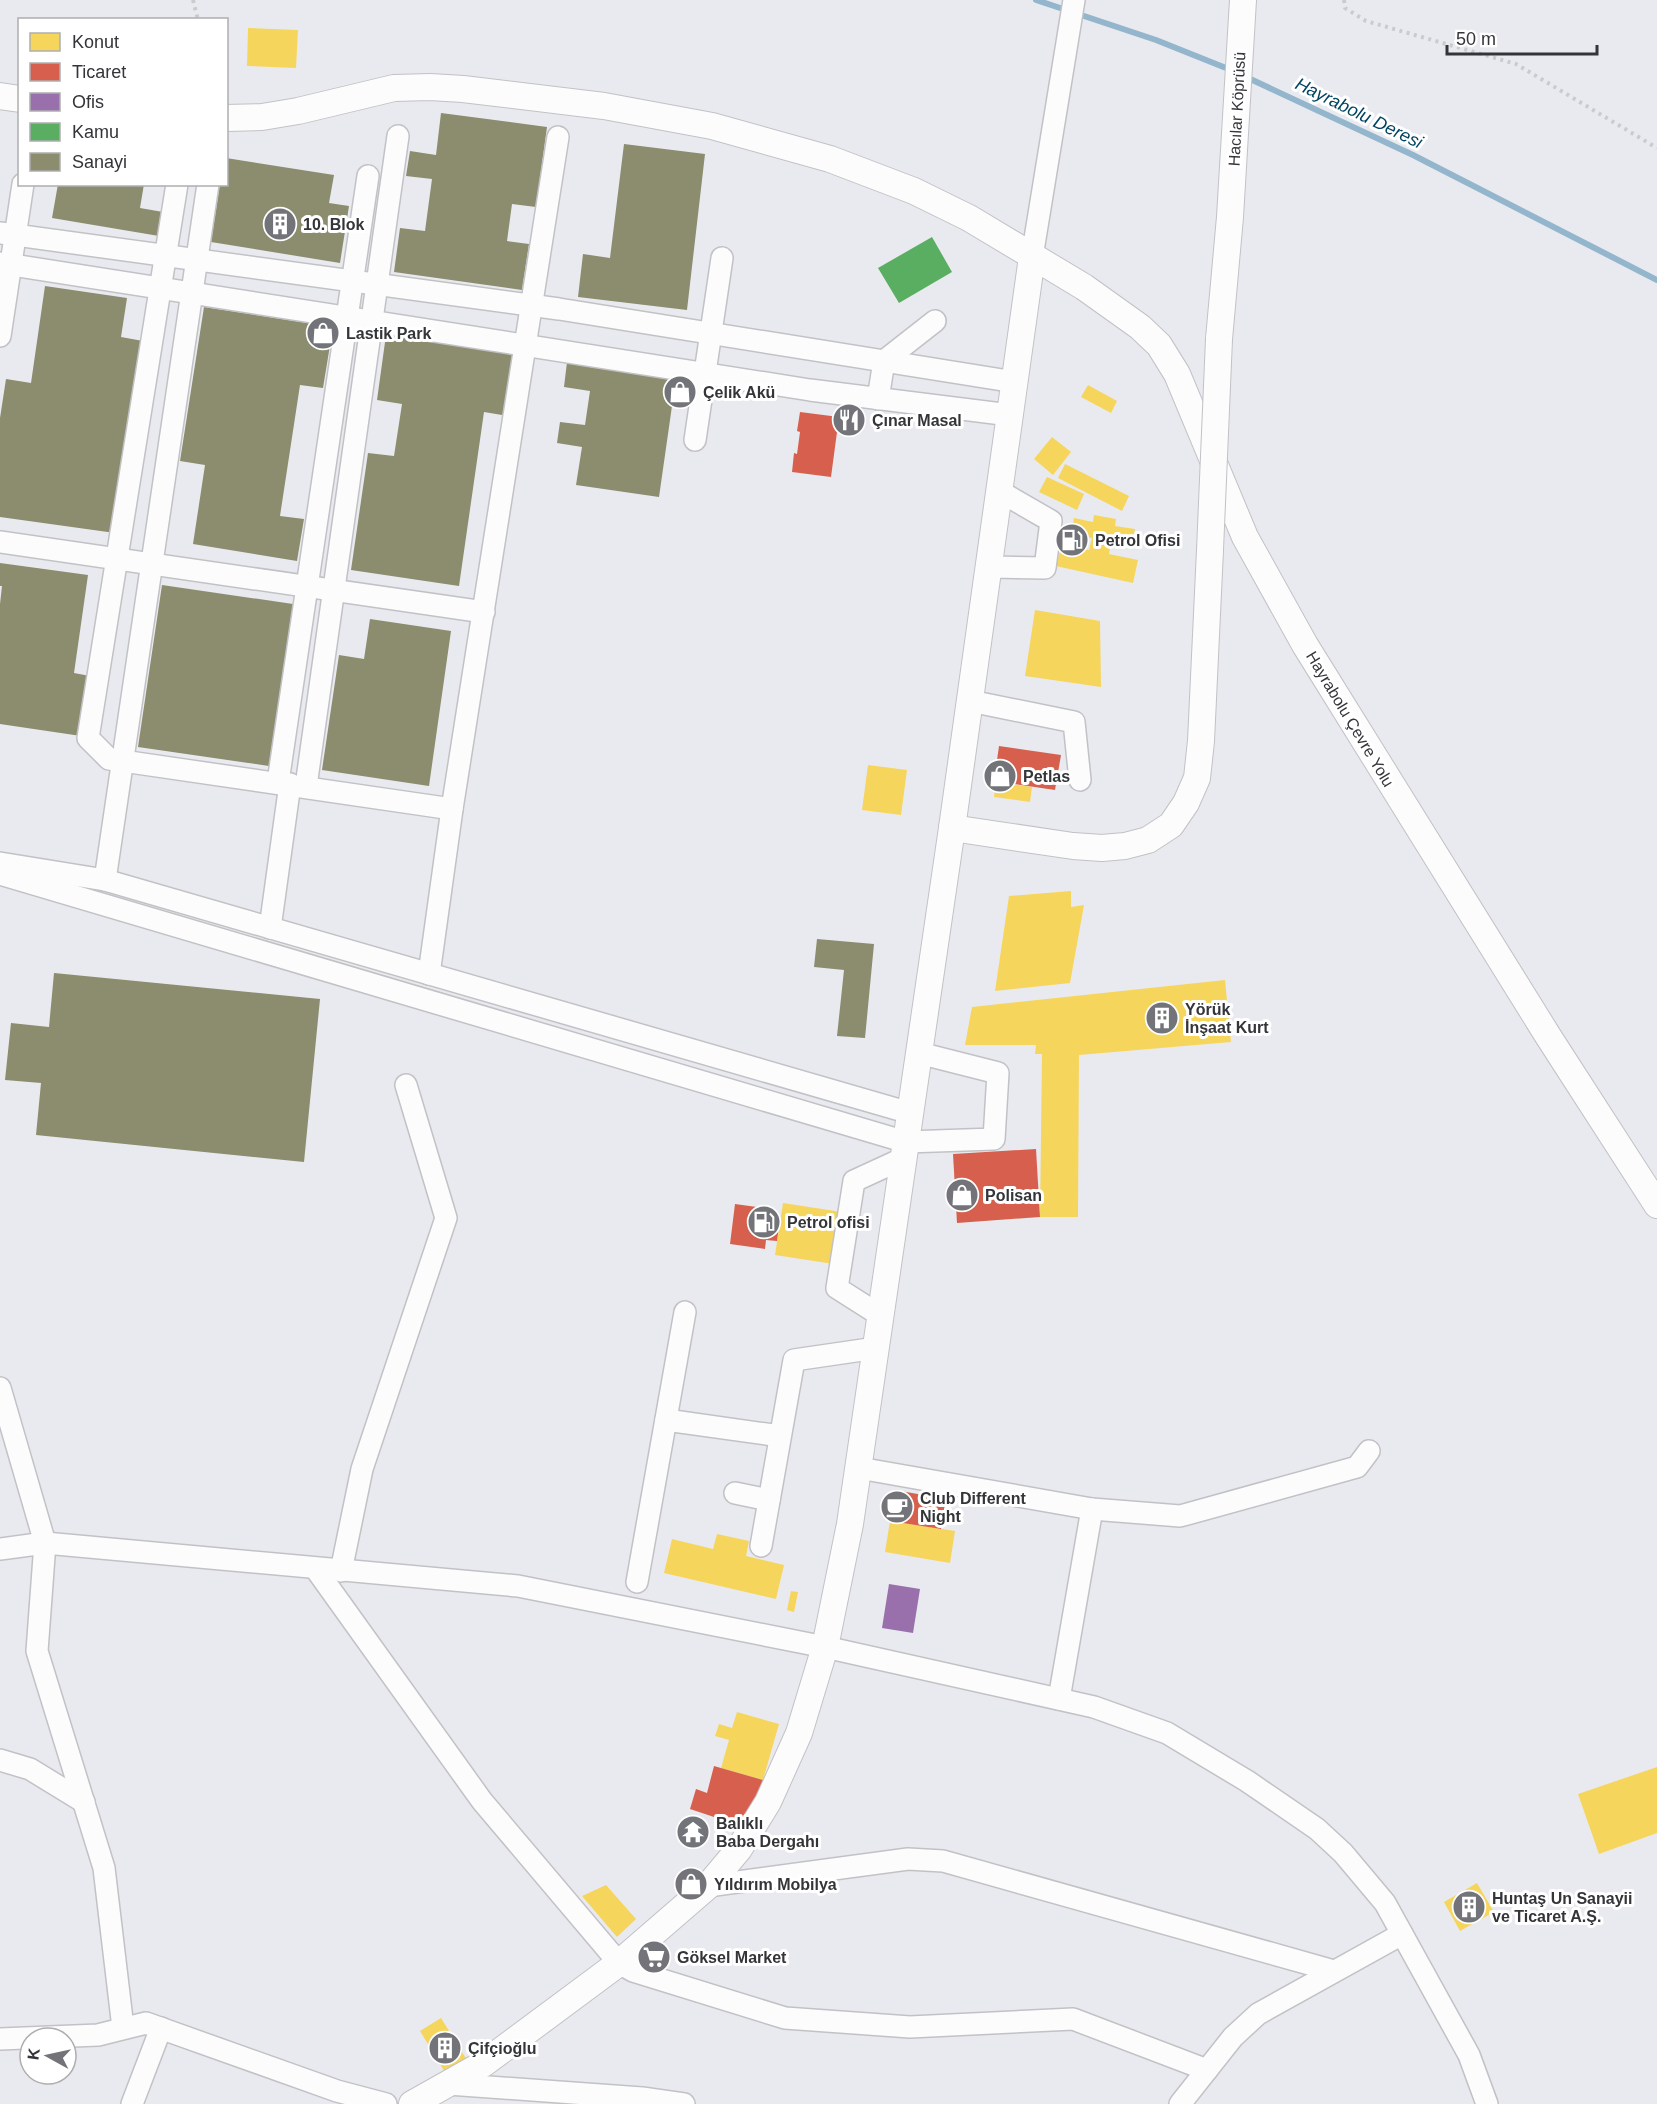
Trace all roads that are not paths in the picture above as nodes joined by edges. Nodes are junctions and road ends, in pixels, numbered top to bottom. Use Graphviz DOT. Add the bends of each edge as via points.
graph roads {
  1 [pos="1074,0"];
  2 [pos="1243,0"];
  3 [pos="0,96"];
  4 [pos="18,99"];
  5 [pos="228,118"];
  6 [pos="398,136"];
  7 [pos="558,137"];
  8 [pos="368,176"];
  9 [pos="22,186"];
  10 [pos="177,186"];
  11 [pos="208,186"];
  12 [pos="8,234"];
  13 [pos="165,256"];
  14 [pos="1032,257"];
  15 [pos="722,258"];
  16 [pos="196,260"];
  17 [pos="5,264"];
  18 [pos="352,281"];
  19 [pos="377,285"];
  20 [pos="160,288"];
  21 [pos="192,293"];
  22 [pos="532,306"];
  23 [pos="347,318"];
  24 [pos="935,321"];
  25 [pos="372,322"];
  26 [pos="711,334"];
  27 [pos="0,336"];
  28 [pos="525,346"];
  29 [pos="884,361"];
  30 [pos="705,374"];
  31 [pos="1014,382"];
  32 [pos="878,399"];
  33 [pos="1010,415"];
  34 [pos="695,440"];
  35 [pos="999,491"];
  36 [pos="0,542"];
  37 [pos="117,559"];
  38 [pos="151,564"];
  39 [pos="988,567"];
  40 [pos="306,587"];
  41 [pos="333,591"];
  42 [pos="484,612"];
  43 [pos="970,701"];
  44 [pos="122,761"];
  45 [pos="1080,780"];
  46 [pos="291,784"];
  47 [pos="452,809"];
  48 [pos="952,828"];
  49 [pos="0,863"];
  50 [pos="0,874"];
  51 [pos="105,880"];
  52 [pos="270,928"];
  53 [pos="429,974"];
  54 [pos="919,1053"];
  55 [pos="406,1085"];
  56 [pos="910,1113"];
  57 [pos="905,1150"];
  58 [pos="1657,1205"];
  59 [pos="685,1312"];
  60 [pos="881,1316"];
  61 [pos="876,1348"];
  62 [pos="0,1388"];
  63 [pos="666,1420"];
  64 [pos="780,1436"];
  65 [pos="8,1446"];
  66 [pos="1370,1451"];
  67 [pos="859,1468"];
  68 [pos="735,1493"];
  69 [pos="769,1500"];
  70 [pos="1092,1509"];
  71 [pos="45,1543"];
  72 [pos="761,1546"];
  73 [pos="0,1549"];
  74 [pos="315,1568"];
  75 [pos="341,1571"];
  76 [pos="637,1582"];
  77 [pos="825,1647"];
  78 [pos="1059,1700"];
  79 [pos="0,1760"];
  80 [pos="84,1802"];
  81 [pos="708,1886"];
  82 [pos="1402,1934"];
  83 [pos="619,1963"];
  84 [pos="1334,1971"];
  85 [pos="123,2028"];
  86 [pos="161,2028"];
  87 [pos="0,2039"];
  88 [pos="1207,2070"];
  89 [pos="448,2084"];
  90 [pos="132,2104"];
  91 [pos="387,2104"];
  92 [pos="412,2104"];
  93 [pos="684,2104"];
  94 [pos="1180,2104"];
  95 [pos="1487,2104"];
  1 -- 14 [label="street"];
  2 -- 48 [label="main road, Hacılar Köprüsü, bridge" via="1219,339 1202,741 1197,778 1171,825 1148,840 1125,846 1073,846"];
  3 -- 4 [label="main road"];
  5 -- 14 [label="main road, Hayrabolu Çevre Yolu" via="298,111 394,88 430,87 537,97 676,118 830,159 914,191 969,218"];
  6 -- 19 [label="street"];
  7 -- 22 [label="street"];
  8 -- 18 [label="street"];
  9 -- 12 [label="street"];
  10 -- 13 [label="street"];
  11 -- 16 [label="street"];
  12 -- 13 [label="street"];
  12 -- 17 [label="street"];
  13 -- 16 [label="street"];
  13 -- 20 [label="street"];
  14 -- 31 [label="main road"];
  14 -- 58 [label="main road, Hayrabolu Çevre Yolu" via="1084,287 1159,345 1177,374 1245,537 1305,645"];
  15 -- 26 [label="street"];
  16 -- 18 [label="street"];
  16 -- 21 [label="street"];
  17 -- 20 [label="street"];
  17 -- 27 [label="street"];
  18 -- 19 [label="street"];
  18 -- 23 [label="street"];
  19 -- 22 [label="street"];
  19 -- 25 [label="street"];
  20 -- 21 [label="street"];
  20 -- 37 [label="street"];
  21 -- 23 [label="street"];
  21 -- 38 [label="street"];
  22 -- 26 [label="street"];
  22 -- 28 [label="street"];
  23 -- 25 [label="street"];
  23 -- 40 [label="street"];
  24 -- 29 [label="street"];
  25 -- 28 [label="street"];
  25 -- 41 [label="street"];
  26 -- 29 [label="street"];
  26 -- 30 [label="street"];
  28 -- 30 [label="street"];
  28 -- 42 [label="street"];
  29 -- 31 [label="street"];
  29 -- 32 [label="street"];
  30 -- 32 [label="street"];
  30 -- 34 [label="street"];
  31 -- 33 [label="main road"];
  32 -- 33 [label="street"];
  33 -- 35 [label="main road"];
  35 -- 39 [label="main road"];
  35 -- 39 [label="street" via="1051,521 1045,568"];
  36 -- 37 [label="street"];
  37 -- 38 [label="street"];
  37 -- 44 [label="street" via="88,738 110,759"];
  38 -- 40 [label="street"];
  38 -- 44 [label="street"];
  39 -- 43 [label="main road"];
  40 -- 41 [label="street"];
  40 -- 46 [label="street"];
  41 -- 42 [label="street"];
  41 -- 46 [label="street"];
  42 -- 47 [label="street"];
  43 -- 45 [label="street" via="1074,722"];
  43 -- 48 [label="main road"];
  44 -- 46 [label="street"];
  44 -- 51 [label="street"];
  46 -- 47 [label="street"];
  46 -- 52 [label="street"];
  47 -- 53 [label="street"];
  48 -- 54 [label="main road"];
  49 -- 51 [label="street"];
  50 -- 57 [label="street"];
  51 -- 52 [label="street"];
  52 -- 53 [label="street"];
  53 -- 56 [label="street"];
  54 -- 56 [label="main road"];
  54 -- 57 [label="street" via="998,1073 994,1139"];
  55 -- 75 [label="street" via="446,1218 362,1469"];
  56 -- 57 [label="main road"];
  57 -- 60 [label="main road"];
  57 -- 60 [label="street" via="854,1181 837,1288"];
  59 -- 63 [label="street"];
  60 -- 61 [label="main road"];
  61 -- 64 [label="street" via="794,1360"];
  61 -- 67 [label="main road"];
  62 -- 65 [label="street"];
  63 -- 64 [label="street"];
  63 -- 76 [label="street"];
  64 -- 69 [label="street"];
  65 -- 71 [label="street"];
  66 -- 70 [label="street" via="1357,1467 1180,1516"];
  67 -- 70 [label="street"];
  67 -- 77 [label="main road"];
  68 -- 69 [label="street"];
  69 -- 72 [label="street"];
  70 -- 78 [label="street"];
  71 -- 73 [label="street"];
  71 -- 74 [label="street"];
  71 -- 80 [label="street" via="37,1651"];
  74 -- 75 [label="street"];
  74 -- 83 [label="street" via="482,1801"];
  75 -- 77 [label="street" via="518,1586"];
  77 -- 78 [label="street"];
  77 -- 81 [label="main road" via="799,1732 768,1802 739,1848"];
  78 -- 82 [label="street" via="1094,1707 1167,1733 1247,1781 1317,1829 1343,1853 1385,1903"];
  79 -- 80 [label="street" via="30,1769"];
  80 -- 85 [label="street" via="104,1868"];
  81 -- 83 [label="main road"];
  81 -- 84 [label="street" via="908,1859 943,1861"];
  82 -- 84 [label="street"];
  82 -- 95 [label="street" via="1469,2055"];
  83 -- 88 [label="street" via="633,1971 785,2018 910,2027 1073,2019"];
  83 -- 89 [label="main road" via="483,2064"];
  84 -- 88 [label="street" via="1258,2014"];
  85 -- 86 [label="street" via="146,2022"];
  85 -- 87 [label="street" via="98,2035"];
  86 -- 90 [label="street"];
  86 -- 91 [label="street" via="337,2091"];
  88 -- 94 [label="street"];
  89 -- 92 [label="main road"];
  89 -- 93 [label="street"];
}
